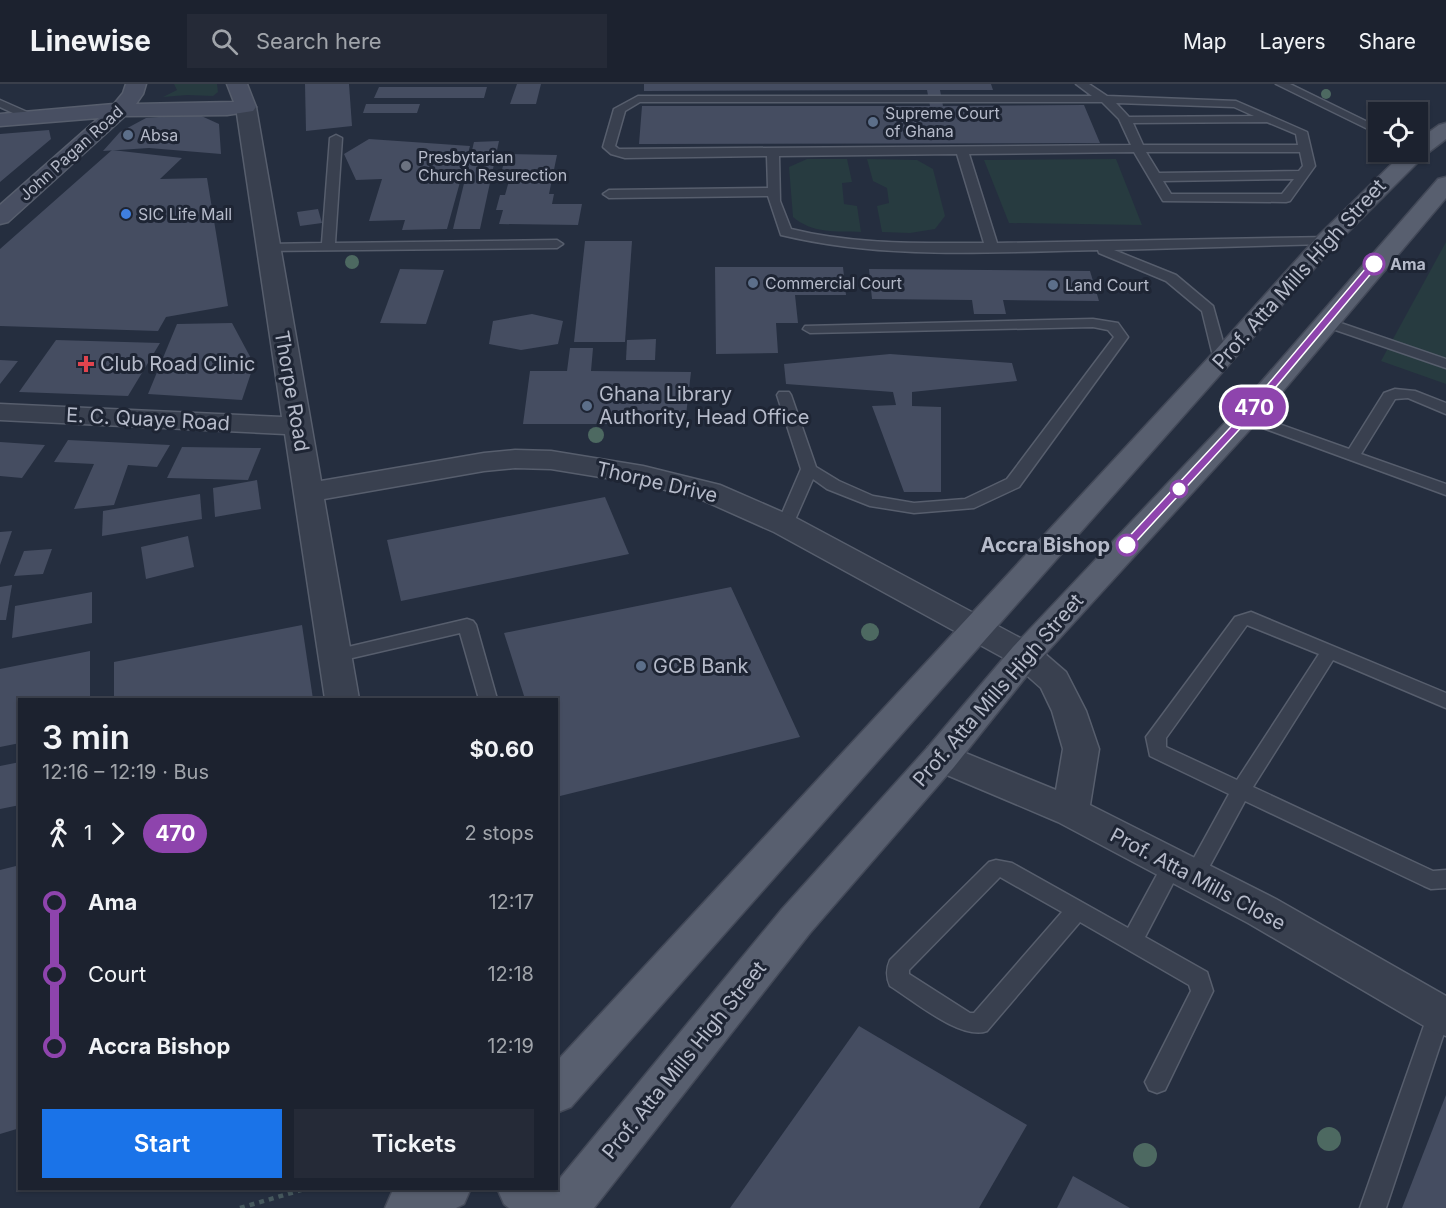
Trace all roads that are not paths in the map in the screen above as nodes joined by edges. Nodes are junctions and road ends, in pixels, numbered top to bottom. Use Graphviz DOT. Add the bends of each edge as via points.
graph roads {
  1 [pos="136,84"];
  2 [pos="237,84"];
  3 [pos="1081,84"];
  4 [pos="1281,84"];
  5 [pos="1108,99"];
  6 [pos="0,104"];
  7 [pos="246,107"];
  8 [pos="120,110"];
  9 [pos="30,117"];
  10 [pos="1272,119"];
  11 [pos="0,120"];
  12 [pos="1127,120"];
  13 [pos="1368,126"];
  14 [pos="1446,129"];
  15 [pos="336,138"];
  16 [pos="1428,141"];
  17 [pos="1138,148"];
  18 [pos="1305,149"];
  19 [pos="962,151"];
  20 [pos="773,153"];
  21 [pos="1404,162"];
  22 [pos="1302,175"];
  23 [pos="1155,177"];
  24 [pos="1446,184"];
  25 [pos="774,192"];
  26 [pos="609,194"];
  27 [pos="0,217"];
  28 [pos="1327,240"];
  29 [pos="557,244"];
  30 [pos="328,247"];
  31 [pos="992,247"];
  32 [pos="1097,247"];
  33 [pos="268,248"];
  34 [pos="1326,322"];
  35 [pos="810,329"];
  36 [pos="1221,360"];
  37 [pos="1446,364"];
  38 [pos="784,395"];
  39 [pos="1446,409"];
  40 [pos="0,412"];
  41 [pos="1246,417"];
  42 [pos="296,426"];
  43 [pos="1352,456"];
  44 [pos="809,469"];
  45 [pos="1446,490"];
  46 [pos="310,492"];
  47 [pos="785,525"];
  48 [pos="975,629"];
  49 [pos="1329,651"];
  50 [pos="1025,655"];
  51 [pos="335,656"];
  52 [pos="342,698"];
  53 [pos="488,698"];
  54 [pos="1446,701"];
  55 [pos="941,757"];
  56 [pos="1241,790"];
  57 [pos="1071,812"];
  58 [pos="1184,870"];
  59 [pos="1446,879"];
  60 [pos="1077,910"];
  61 [pos="1132,941"];
  62 [pos="1442,1016"];
  63 [pos="1157,1082"];
  64 [pos="558,1091"];
  65 [pos="522,1190"];
  66 [pos="543,1208"];
  67 [pos="565,1208"];
  68 [pos="1373,1208"];
  1 -- 8 [label="main road, John Pagan Road"];
  2 -- 7 [label="main road, Thorpe Road"];
  3 -- 5 [label="lane"];
  4 -- 13 [label="lane"];
  5 -- 10 [label="lane" via="1236,104"];
  5 -- 12 [label="lane"];
  5 -- 20 [label="lane" via="638,99 620,109 609,147 625,154"];
  6 -- 9 [label="lane"];
  7 -- 8 [label="main road"];
  7 -- 33 [label="street, Thorpe Road"];
  8 -- 9 [label="main road"];
  8 -- 27 [label="main road, John Pagan Road"];
  9 -- 11 [label="main road"];
  10 -- 12 [label="lane"];
  10 -- 18 [label="lane" via="1301,132"];
  12 -- 17 [label="lane"];
  14 -- 16 [label="main road, Prof. Atta Mills High Street"];
  15 -- 30 [label="lane"];
  17 -- 18 [label="lane"];
  17 -- 19 [label="lane"];
  17 -- 23 [label="lane"];
  18 -- 22 [label="lane" via="1309,166"];
  19 -- 20 [label="lane"];
  19 -- 31 [label="lane"];
  20 -- 25 [label="lane"];
  21 -- 28 [label="main road, Prof. Atta Mills High Street"];
  22 -- 23 [label="lane"];
  22 -- 23 [label="lane" via="1286,198 1167,198"];
  24 -- 34 [label="main road, Prof. Atta Mills High Street"];
  25 -- 26 [label="lane"];
  25 -- 31 [label="lane" via="786,231 819,241 869,247"];
  28 -- 32 [label="lane"];
  28 -- 36 [label="main road, Prof. Atta Mills High Street"];
  29 -- 30 [label="lane"];
  30 -- 33 [label="lane"];
  31 -- 32 [label="lane"];
  32 -- 36 [label="lane" via="1171,278 1208,309"];
  33 -- 42 [label="street, Thorpe Road"];
  34 -- 37 [label="lane"];
  34 -- 41 [label="main road, Prof. Atta Mills High Street"];
  35 -- 44 [label="lane" via="1093,323 1113,326 1121,337 1013,483 968,504 914,508 870,501 833,485"];
  36 -- 48 [label="main road, Prof. Atta Mills High Street"];
  38 -- 44 [label="lane"];
  39 -- 43 [label="lane" via="1402,392 1394,393"];
  40 -- 42 [label="street, E. C. Quaye Road"];
  41 -- 43 [label="lane"];
  41 -- 50 [label="main road, Prof. Atta Mills High Street"];
  42 -- 46 [label="street, Thorpe Road"];
  43 -- 45 [label="lane"];
  44 -- 47 [label="lane"];
  46 -- 47 [label="street, Thorpe Drive" via="484,462 551,460 644,475 710,492"];
  46 -- 51 [label="street, Thorpe Road"];
  47 -- 48 [label="street, Thorpe Drive"];
  48 -- 50 [label="street, Thorpe Drive"];
  48 -- 64 [label="main road, Prof. Atta Mills High Street"];
  49 -- 54 [label="lane"];
  49 -- 56 [label="lane"];
  49 -- 56 [label="lane" via="1251,618 1241,621 1156,737 1157,751"];
  50 -- 55 [label="main road, Prof. Atta Mills High Street"];
  50 -- 57 [label="street, Thorpe Drive" via="1054,681 1081,749"];
  51 -- 52 [label="street, Thorpe Road"];
  51 -- 53 [label="lane" via="467,625"];
  55 -- 57 [label="street, Prof. Atta Mills Close"];
  55 -- 67 [label="main road, Prof. Atta Mills High Street" via="796,921"];
  56 -- 58 [label="lane"];
  56 -- 59 [label="lane" via="1431,880"];
  57 -- 58 [label="street, Prof. Atta Mills Close"];
  58 -- 61 [label="lane"];
  58 -- 62 [label="street, Prof. Atta Mills Close"];
  60 -- 60 [label="lane" via="1005,869 996,868 898,967 898,978 966,1022 979,1024"];
  60 -- 61 [label="lane"];
  61 -- 63 [label="lane" via="1199,979 1202,991"];
  62 -- 68 [label="lane"];
  65 -- 66 [label="main road"];
}
